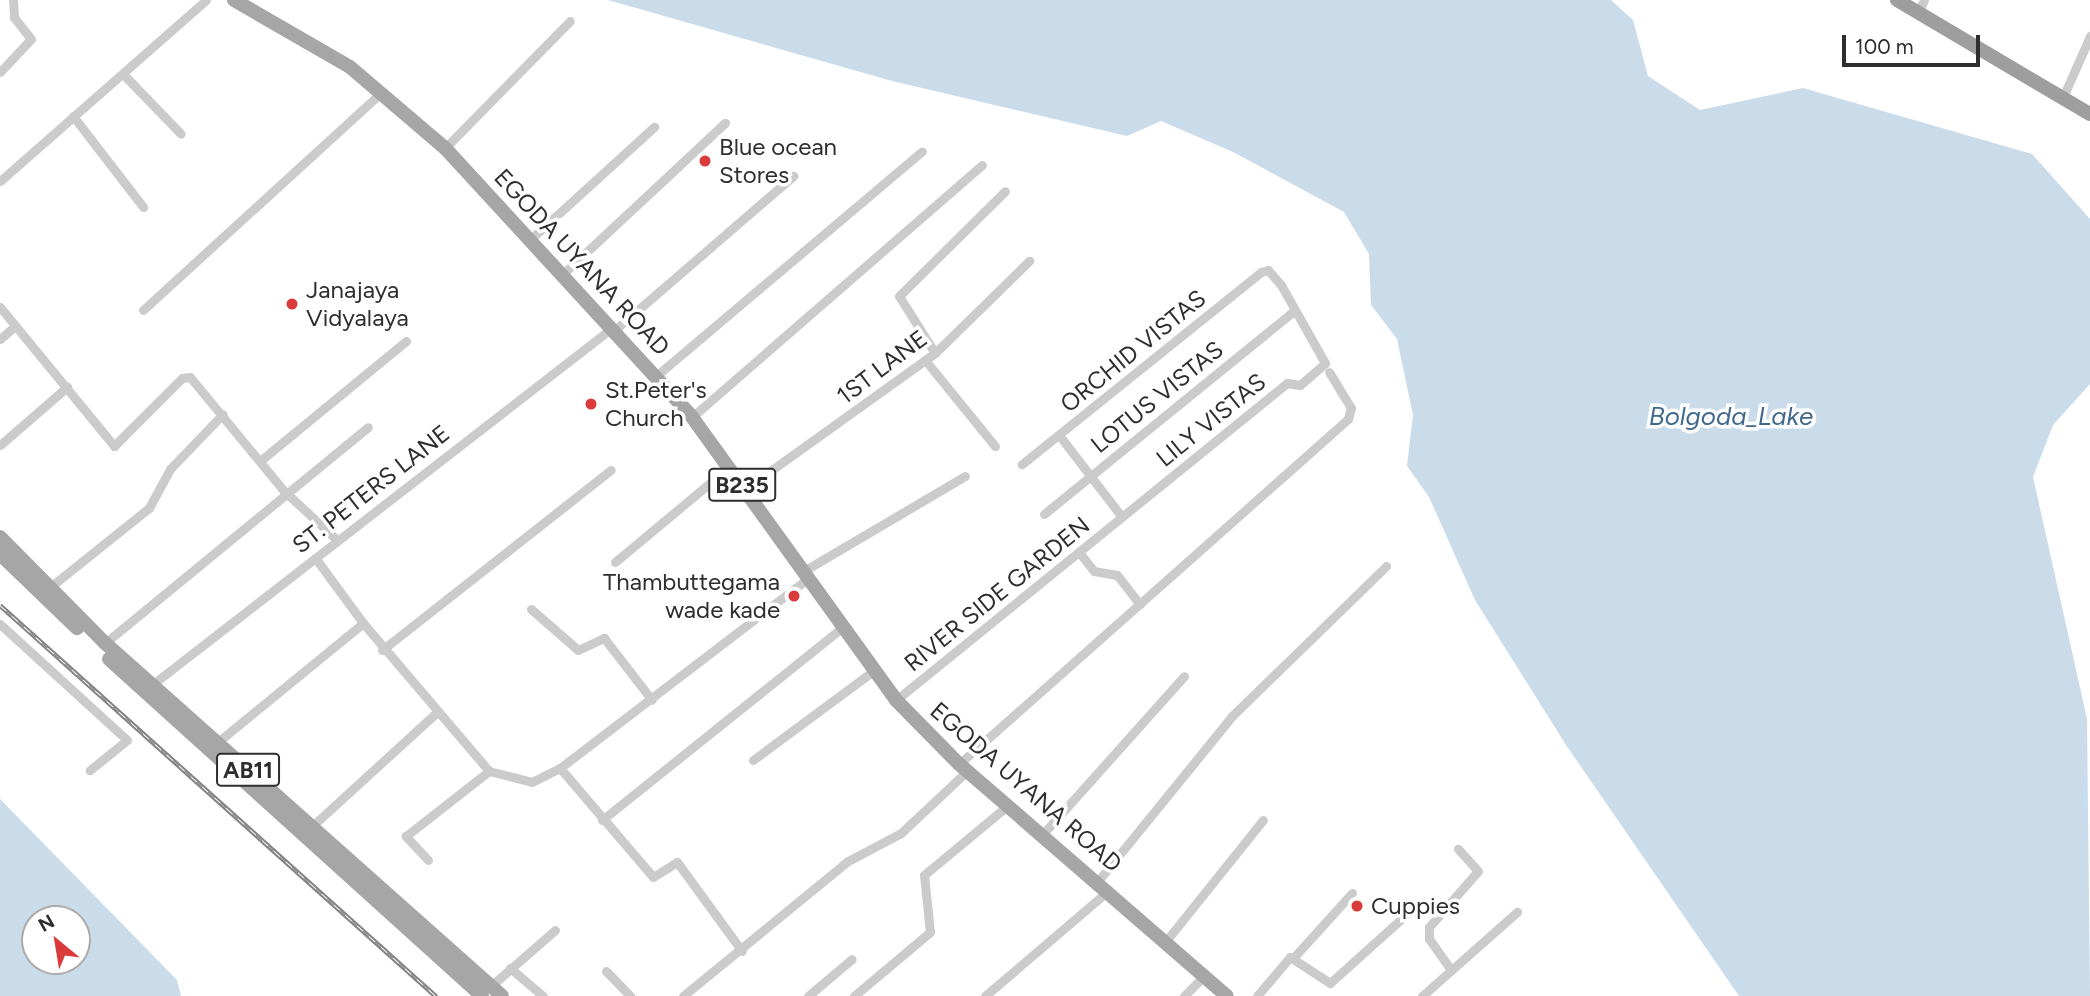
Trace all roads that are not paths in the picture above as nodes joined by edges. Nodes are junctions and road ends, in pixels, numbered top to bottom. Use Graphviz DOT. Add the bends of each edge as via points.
graph roads {
  1 [pos="13,0"];
  2 [pos="206,0"];
  3 [pos="234,0"];
  4 [pos="1897,0"];
  5 [pos="1921,6"];
  6 [pos="570,21"];
  7 [pos="2090,36"];
  8 [pos="0,72"];
  9 [pos="123,74"];
  10 [pos="382,92"];
  11 [pos="2063,97"];
  12 [pos="2090,114"];
  13 [pos="73,116"];
  14 [pos="725,123"];
  15 [pos="654,127"];
  16 [pos="181,134"];
  17 [pos="445,148"];
  18 [pos="922,151"];
  19 [pos="982,165"];
  20 [pos="793,176"];
  21 [pos="0,181"];
  22 [pos="1005,191"];
  23 [pos="143,207"];
  24 [pos="533,237"];
  25 [pos="1029,261"];
  26 [pos="565,272"];
  27 [pos="0,307"];
  28 [pos="143,310"];
  29 [pos="1295,310"];
  30 [pos="15,326"];
  31 [pos="616,327"];
  32 [pos="0,339"];
  33 [pos="406,341"];
  34 [pos="935,353"];
  35 [pos="925,360"];
  36 [pos="1327,367"];
  37 [pos="656,376"];
  38 [pos="67,387"];
  39 [pos="223,414"];
  40 [pos="692,417"];
  41 [pos="368,427"];
  42 [pos="1059,435"];
  43 [pos="0,445"];
  44 [pos="995,446"];
  45 [pos="260,461"];
  46 [pos="1022,464"];
  47 [pos="729,467"];
  48 [pos="611,470"];
  49 [pos="965,476"];
  50 [pos="1090,476"];
  51 [pos="745,489"];
  52 [pos="284,490"];
  53 [pos="1044,513"];
  54 [pos="1122,517"];
  55 [pos="0,537"];
  56 [pos="337,540"];
  57 [pos="1079,552"];
  58 [pos="0,554"];
  59 [pos="316,559"];
  60 [pos="615,562"];
  61 [pos="1386,566"];
  62 [pos="805,575"];
  63 [pos="49,588"];
  64 [pos="1140,604"];
  65 [pos="531,609"];
  66 [pos="363,623"];
  67 [pos="0,624"];
  68 [pos="840,629"];
  69 [pos="105,643"];
  70 [pos="382,650"];
  71 [pos="872,672"];
  72 [pos="1184,676"];
  73 [pos="153,684"];
  74 [pos="652,700"];
  75 [pos="896,700"];
  76 [pos="437,712"];
  77 [pos="219,741"];
  78 [pos="753,760"];
  79 [pos="963,767"];
  80 [pos="560,768"];
  81 [pos="90,770"];
  82 [pos="489,771"];
  83 [pos="1007,806"];
  84 [pos="602,820"];
  85 [pos="1263,820"];
  86 [pos="309,829"];
  87 [pos="1042,835"];
  88 [pos="1458,849"];
  89 [pos="428,860"];
  90 [pos="1104,886"];
  91 [pos="1352,892"];
  92 [pos="1410,910"];
  93 [pos="1517,912"];
  94 [pos="555,930"];
  95 [pos="1167,941"];
  96 [pos="742,951"];
  97 [pos="1295,956"];
  98 [pos="852,959"];
  99 [pos="510,968"];
  100 [pos="1451,970"];
  101 [pos="607,971"];
  102 [pos="1205,975"];
  103 [pos="492,993"];
  104 [pos="543,996"];
  105 [pos="630,996"];
  106 [pos="683,996"];
  107 [pos="808,996"];
  108 [pos="854,996"];
  109 [pos="985,996"];
  110 [pos="1184,996"];
  111 [pos="1227,996"];
  112 [pos="1256,996"];
  113 [pos="1422,996"];
  1 -- 8 [label="street" via="14,17 31,38"];
  2 -- 9 [label="street"];
  3 -- 10 [label="main road, EGODA UYANA ROAD / B235"];
  4 -- 5 [label="highway"];
  5 -- 11 [label="highway"];
  6 -- 17 [label="street"];
  7 -- 11 [label="street"];
  9 -- 13 [label="street"];
  9 -- 16 [label="street"];
  10 -- 17 [label="main road, EGODA UYANA ROAD / B235"];
  10 -- 28 [label="street"];
  11 -- 12 [label="highway"];
  13 -- 21 [label="street"];
  13 -- 23 [label="street"];
  14 -- 26 [label="street"];
  15 -- 24 [label="street"];
  17 -- 24 [label="main road, EGODA UYANA ROAD / B235"];
  18 -- 37 [label="street"];
  19 -- 40 [label="street"];
  20 -- 31 [label="street, ST. PETERS LANE"];
  22 -- 34 [label="street" via="899,296"];
  24 -- 26 [label="main road, EGODA UYANA ROAD / B235"];
  25 -- 34 [label="street, 1ST LANE"];
  26 -- 31 [label="main road, EGODA UYANA ROAD / B235"];
  27 -- 30 [label="street"];
  29 -- 36 [label="street"];
  29 -- 42 [label="street, ORCHID VISTAS" via="1268,270"];
  29 -- 50 [label="street, LOTUS VISTAS"];
  30 -- 32 [label="street"];
  30 -- 38 [label="street"];
  31 -- 37 [label="main road, EGODA UYANA ROAD / B235"];
  31 -- 56 [label="street, ST. PETERS LANE"];
  33 -- 45 [label="street"];
  34 -- 35 [label="street, 1ST LANE"];
  35 -- 44 [label="street"];
  35 -- 51 [label="street, 1ST LANE"];
  36 -- 54 [label="street, LILY VISTAS" via="1300,385 1287,383"];
  36 -- 64 [label="street" via="1351,408 1348,419"];
  37 -- 40 [label="main road, EGODA UYANA ROAD / B235"];
  38 -- 39 [label="street" via="114,446 182,378 190,377"];
  38 -- 43 [label="street"];
  39 -- 45 [label="street"];
  39 -- 63 [label="street" via="170,469 149,508"];
  40 -- 47 [label="main road, EGODA UYANA ROAD / B235"];
  41 -- 52 [label="street"];
  42 -- 46 [label="street, ORCHID VISTAS"];
  42 -- 50 [label="street"];
  45 -- 52 [label="street"];
  47 -- 51 [label="main road, EGODA UYANA ROAD / B235"];
  47 -- 60 [label="street"];
  48 -- 70 [label="street"];
  49 -- 62 [label="street"];
  50 -- 53 [label="street, LOTUS VISTAS"];
  50 -- 54 [label="street"];
  51 -- 62 [label="main road, EGODA UYANA ROAD / B235"];
  52 -- 56 [label="street"];
  52 -- 69 [label="street"];
  54 -- 57 [label="street, RIVER SIDE GARDEN"];
  55 -- 63 [label="main road, AB11"];
  56 -- 59 [label="street, ST. PETERS LANE"];
  57 -- 64 [label="street" via="1094,571 1117,575"];
  57 -- 75 [label="street, RIVER SIDE GARDEN"];
  58 -- 103 [label="main road, AB11" via="370,901"];
  59 -- 66 [label="street"];
  59 -- 73 [label="street, ST. PETERS LANE"];
  61 -- 90 [label="street" via="1232,716"];
  62 -- 68 [label="main road, EGODA UYANA ROAD / B235"];
  62 -- 74 [label="street"];
  63 -- 69 [label="main road, AB11"];
  64 -- 79 [label="street"];
  65 -- 74 [label="street" via="578,650 604,638"];
  66 -- 70 [label="street"];
  66 -- 77 [label="street"];
  67 -- 81 [label="street" via="127,740"];
  68 -- 71 [label="main road, EGODA UYANA ROAD / B235"];
  68 -- 84 [label="street"];
  69 -- 73 [label="main road, AB11"];
  70 -- 76 [label="street"];
  71 -- 75 [label="main road, EGODA UYANA ROAD / B235"];
  71 -- 78 [label="street"];
  72 -- 87 [label="street"];
  73 -- 77 [label="main road, AB11"];
  74 -- 80 [label="street"];
  75 -- 79 [label="main road, EGODA UYANA ROAD / B235"];
  76 -- 82 [label="street"];
  76 -- 86 [label="street"];
  77 -- 86 [label="main road, AB11"];
  79 -- 83 [label="main road, EGODA UYANA ROAD / B235"];
  79 -- 96 [label="street" via="901,833 848,861"];
  80 -- 82 [label="street" via="532,782"];
  80 -- 84 [label="street"];
  82 -- 89 [label="street" via="406,836"];
  83 -- 87 [label="main road, EGODA UYANA ROAD / B235"];
  83 -- 108 [label="street" via="924,875 930,932"];
  84 -- 96 [label="street" via="653,877 677,862"];
  85 -- 95 [label="street"];
  86 -- 103 [label="main road, AB11"];
  87 -- 90 [label="main road, EGODA UYANA ROAD / B235"];
  88 -- 100 [label="street" via="1478,871 1429,927 1429,939"];
  90 -- 95 [label="main road, EGODA UYANA ROAD / B235"];
  90 -- 109 [label="street"];
  91 -- 97 [label="street"];
  92 -- 97 [label="street" via="1326,985"];
  93 -- 100 [label="street"];
  94 -- 99 [label="street"];
  95 -- 102 [label="main road, EGODA UYANA ROAD / B235"];
  96 -- 106 [label="street"];
  97 -- 112 [label="street"];
  98 -- 107 [label="street"];
  99 -- 103 [label="street"];
  99 -- 104 [label="street"];
  100 -- 113 [label="street"];
  101 -- 105 [label="street"];
  102 -- 110 [label="street"];
  102 -- 111 [label="main road, EGODA UYANA ROAD / B235"];
}
